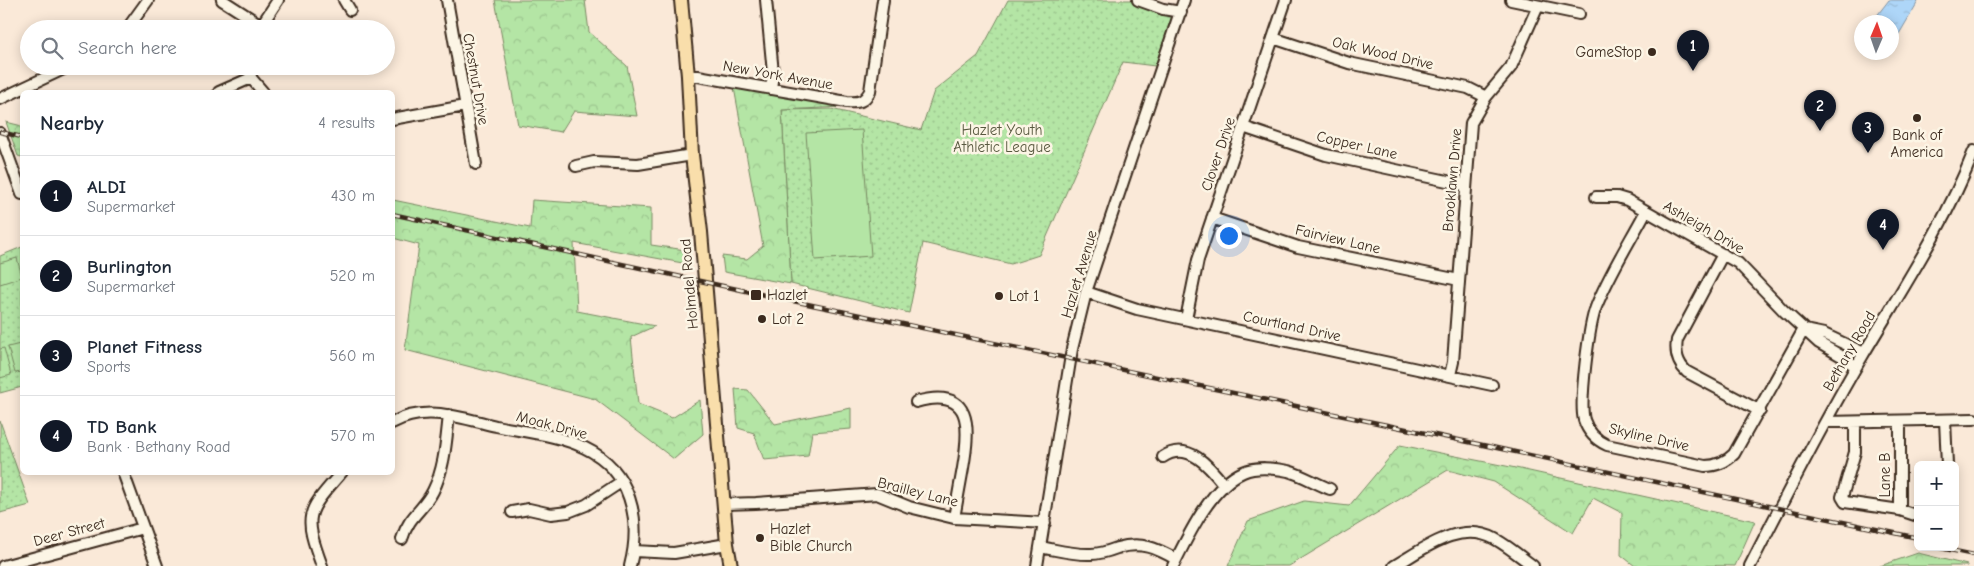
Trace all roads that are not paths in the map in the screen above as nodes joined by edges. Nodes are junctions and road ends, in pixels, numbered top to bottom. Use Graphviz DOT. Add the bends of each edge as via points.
graph roads {
  1 [pos="148,0"];
  2 [pos="222,0"];
  3 [pos="278,0"];
  4 [pos="344,0"];
  5 [pos="447,0"];
  6 [pos="681,0"];
  7 [pos="766,0"];
  8 [pos="883,0"];
  9 [pos="1138,0"];
  10 [pos="1184,0"];
  11 [pos="1286,0"];
  12 [pos="1511,0"];
  13 [pos="1538,6"];
  14 [pos="350,10"];
  15 [pos="1181,12"];
  16 [pos="1579,14"];
  17 [pos="134,20"];
  18 [pos="250,20"];
  19 [pos="265,20"];
  20 [pos="1273,38"];
  21 [pos="51,75"];
  22 [pos="251,75"];
  23 [pos="688,76"];
  24 [pos="251,78"];
  25 [pos="771,89"];
  26 [pos="224,90"];
  27 [pos="260,90"];
  28 [pos="1486,97"];
  29 [pos="0,99"];
  30 [pos="465,106"];
  31 [pos="395,118"];
  32 [pos="1243,127"];
  33 [pos="0,133"];
  34 [pos="1974,151"];
  35 [pos="692,155"];
  36 [pos="476,164"];
  37 [pos="576,166"];
  38 [pos="1466,184"];
  39 [pos="20,188"];
  40 [pos="1596,197"];
  41 [pos="1646,211"];
  42 [pos="1212,218"];
  43 [pos="1723,254"];
  44 [pos="1458,280"];
  45 [pos="1086,292"];
  46 [pos="1186,319"];
  47 [pos="1804,330"];
  48 [pos="1864,353"];
  49 [pos="1856,367"];
  50 [pos="1450,375"];
  51 [pos="1492,385"];
  52 [pos="916,402"];
  53 [pos="1760,411"];
  54 [pos="449,415"];
  55 [pos="1974,419"];
  56 [pos="1945,420"];
  57 [pos="1900,421"];
  58 [pos="395,422"];
  59 [pos="1826,422"];
  60 [pos="1854,422"];
  61 [pos="1163,456"];
  62 [pos="1947,461"];
  63 [pos="124,475"];
  64 [pos="339,475"];
  65 [pos="621,482"];
  66 [pos="1224,486"];
  67 [pos="1330,489"];
  68 [pos="724,504"];
  69 [pos="1900,510"];
  70 [pos="512,512"];
  71 [pos="1914,515"];
  72 [pos="954,518"];
  73 [pos="1044,523"];
  74 [pos="143,528"];
  75 [pos="402,539"];
  76 [pos="727,544"];
  77 [pos="1040,547"];
  78 [pos="634,551"];
  79 [pos="1175,563"];
  80 [pos="3,566"];
  81 [pos="157,566"];
  82 [pos="322,566"];
  83 [pos="630,566"];
  84 [pos="731,566"];
  85 [pos="1037,566"];
  86 [pos="1394,566"];
  87 [pos="1533,566"];
  88 [pos="1750,566"];
  1 -- 17 [label="street"];
  2 -- 18 [label="street"];
  3 -- 19 [label="street"];
  4 -- 14 [label="street"];
  5 -- 30 [label="street, Chestnut Drive"];
  6 -- 23 [label="main road, Holmdel Road"];
  7 -- 25 [label="street" via="773,72"];
  8 -- 25 [label="street, New York Avenue" via="872,82 863,102"];
  9 -- 15 [label="street"];
  10 -- 15 [label="street, Hazlet Avenue"];
  11 -- 20 [label="street, Clover Drive"];
  12 -- 13 [label="street"];
  13 -- 16 [label="street"];
  13 -- 28 [label="street, Brooklawn Drive" via="1511,67"];
  15 -- 45 [label="street, Hazlet Avenue"];
  20 -- 28 [label="street, Oak Wood Drive" via="1349,63 1468,88"];
  20 -- 32 [label="street, Clover Drive"];
  21 -- 29 [label="street"];
  22 -- 24 [label="street"];
  23 -- 25 [label="street, New York Avenue"];
  23 -- 35 [label="main road, Holmdel Road"];
  24 -- 26 [label="street"];
  24 -- 27 [label="street"];
  28 -- 38 [label="street, Brooklawn Drive" via="1471,123"];
  30 -- 31 [label="street"];
  30 -- 36 [label="street, Chestnut Drive"];
  32 -- 38 [label="street, Copper Lane" via="1326,155"];
  32 -- 42 [label="street, Clover Drive"];
  33 -- 39 [label="street"];
  34 -- 48 [label="street, Bethany Road" via="1906,284"];
  35 -- 37 [label="street" via="638,164 594,162"];
  35 -- 68 [label="main road, Holmdel Road"];
  38 -- 44 [label="street, Brooklawn Drive"];
  40 -- 41 [label="street, Ashleigh Drive" via="1617,197"];
  41 -- 43 [label="street, Ashleigh Drive"];
  41 -- 53 [label="street, Skyline Drive" via="1593,315 1583,412 1586,426 1596,439 1607,444 1708,466 1725,462 1734,454"];
  42 -- 44 [label="street, Fairview Lane" via="1298,247"];
  42 -- 46 [label="street, Clover Drive" via="1198,260"];
  43 -- 47 [label="street, Ashleigh Drive" via="1745,268"];
  43 -- 53 [label="street" via="1677,340 1676,356 1687,372"];
  44 -- 50 [label="street, Brooklawn Drive"];
  45 -- 46 [label="street, Courtland Drive" via="1137,309"];
  45 -- 73 [label="street, Hazlet Avenue" via="1072,349"];
  46 -- 50 [label="street, Courtland Drive"];
  47 -- 48 [label="street, Ashleigh Drive" via="1824,334"];
  47 -- 49 [label="street, Ashleigh Drive"];
  47 -- 53 [label="street, Skyline Drive"];
  48 -- 49 [label="street, Bethany Road"];
  49 -- 59 [label="street, Bethany Road"];
  50 -- 51 [label="street, Courtland Drive"];
  52 -- 72 [label="street" via="934,397 945,399 955,404 966,418 968,437"];
  54 -- 58 [label="street, Moak Drive" via="426,413"];
  54 -- 65 [label="street, Moak Drive" via="578,445 608,464"];
  54 -- 75 [label="street" via="439,478 427,500 406,526"];
  55 -- 56 [label="street"];
  56 -- 57 [label="street"];
  56 -- 62 [label="street"];
  57 -- 60 [label="street"];
  57 -- 69 [label="street, Lane B"];
  59 -- 60 [label="street"];
  59 -- 88 [label="street, Bethany Road"];
  60 -- 69 [label="street" via="1855,452 1842,497 1845,502"];
  61 -- 66 [label="street" via="1180,451 1194,455"];
  63 -- 74 [label="street"];
  64 -- 82 [label="street" via="316,501 310,518 311,536"];
  65 -- 70 [label="street" via="573,511 551,514 529,509"];
  65 -- 78 [label="street, Moak Drive" via="634,514"];
  66 -- 67 [label="street" via="1244,472 1265,468 1297,474"];
  66 -- 79 [label="street" via="1200,518"];
  68 -- 72 [label="street, Brailley Lane" via="876,494 909,507"];
  68 -- 76 [label="main road, Holmdel Road"];
  69 -- 71 [label="street, Lane B"];
  72 -- 73 [label="street, Brailley Lane"];
  73 -- 77 [label="street, Hazlet Avenue"];
  74 -- 80 [label="street, Deer Street"];
  74 -- 81 [label="street"];
  76 -- 78 [label="street" via="674,553"];
  76 -- 84 [label="main road, Holmdel Road"];
  77 -- 79 [label="street" via="1089,554 1140,544 1155,548"];
  77 -- 85 [label="street, Hazlet Avenue"];
  78 -- 83 [label="street, Moak Drive"];
  86 -- 87 [label="street" via="1448,536 1471,533 1496,540"];
}
